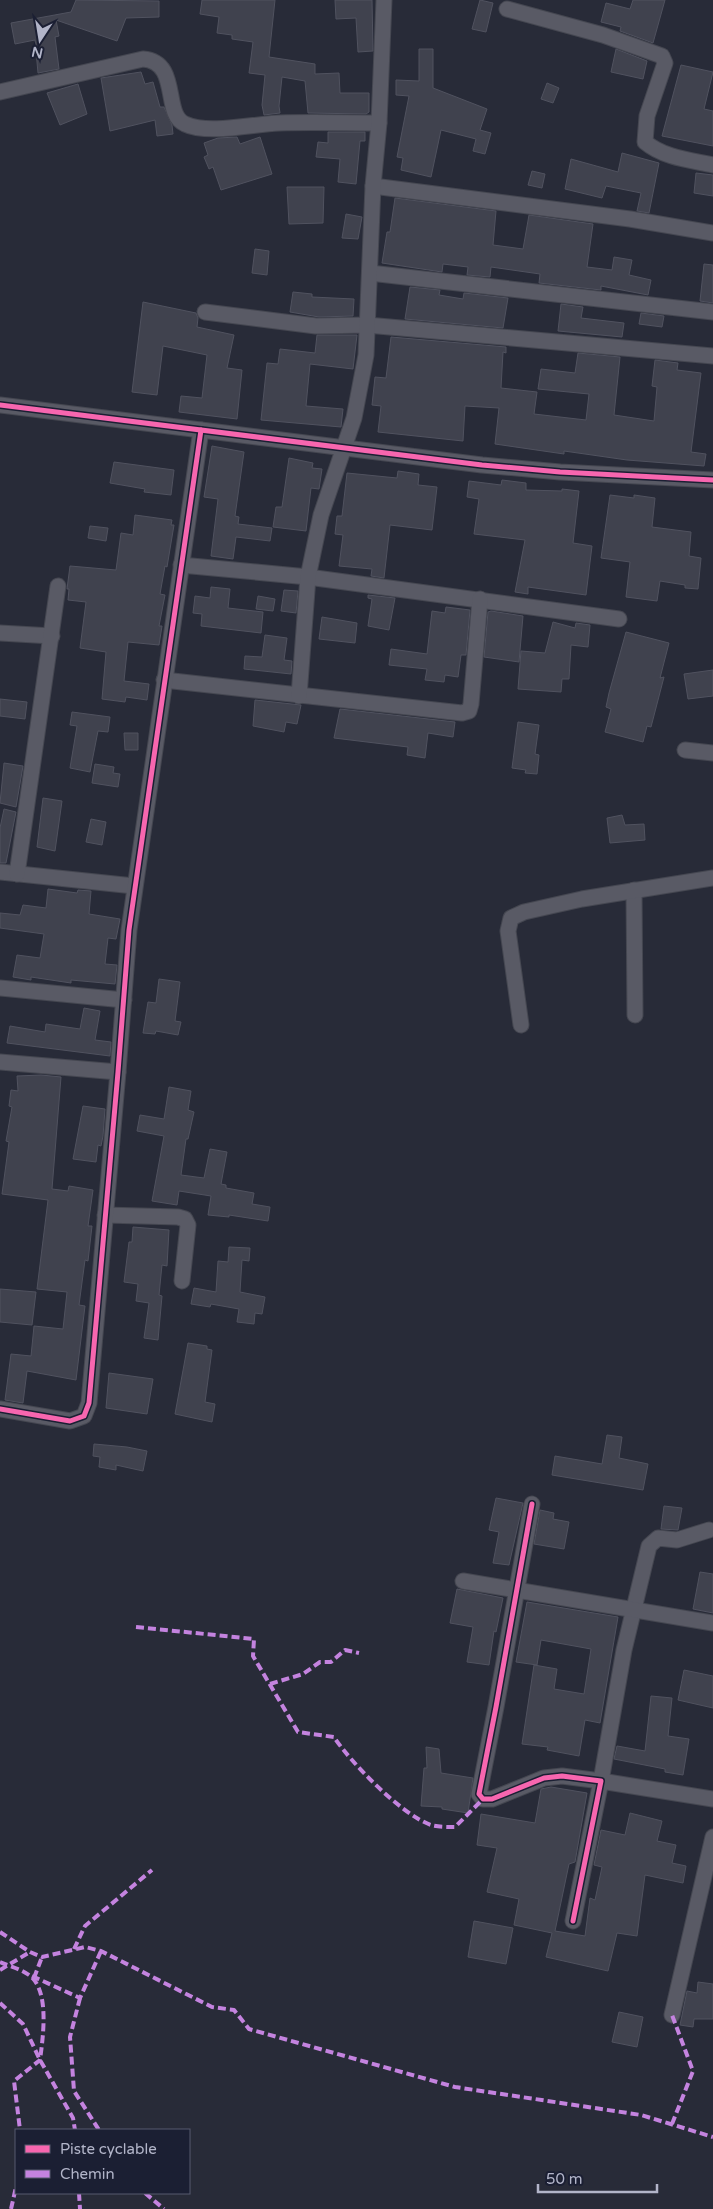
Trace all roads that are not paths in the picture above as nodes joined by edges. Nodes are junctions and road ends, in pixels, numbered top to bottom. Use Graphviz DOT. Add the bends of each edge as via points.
graph roads {
  1 [pos="384,0"];
  2 [pos="507,9"];
  3 [pos="0,92"];
  4 [pos="379,123"];
  5 [pos="713,165"];
  6 [pos="373,186"];
  7 [pos="713,233"];
  8 [pos="370,273"];
  9 [pos="205,312"];
  10 [pos="713,312"];
  11 [pos="367,325"];
  12 [pos="713,356"];
  13 [pos="0,405"];
  14 [pos="201,430"];
  15 [pos="345,448"];
  16 [pos="713,480"];
  17 [pos="181,565"];
  18 [pos="308,577"];
  19 [pos="58,586"];
  20 [pos="480,599"];
  21 [pos="619,620"];
  22 [pos="0,633"];
  23 [pos="52,636"];
  24 [pos="164,680"];
  25 [pos="299,696"];
  26 [pos="685,750"];
  27 [pos="713,753"];
  28 [pos="0,872"];
  29 [pos="17,874"];
  30 [pos="713,878"];
  31 [pos="134,886"];
  32 [pos="634,890"];
  33 [pos="0,988"];
  34 [pos="124,1000"];
  35 [pos="634,1015"];
  36 [pos="521,1025"];
  37 [pos="0,1064"];
  38 [pos="118,1072"];
  39 [pos="105,1215"];
  40 [pos="182,1281"];
  41 [pos="0,1409"];
  42 [pos="532,1504"];
  43 [pos="709,1530"];
  44 [pos="464,1581"];
  45 [pos="516,1589"];
  46 [pos="633,1609"];
  47 [pos="713,1623"];
  48 [pos="602,1781"];
  49 [pos="713,1799"];
  50 [pos="713,1837"];
  51 [pos="706,1899"];
  52 [pos="573,1921"];
  53 [pos="672,2015"];
  1 -- 4 [label="street"];
  2 -- 5 [label="street" via="594,32 662,56 665,63 647,116 646,142 666,154"];
  3 -- 4 [label="street" via="133,61 151,60 158,63 164,72 176,114 182,123 192,127"];
  4 -- 6 [label="street"];
  6 -- 7 [label="street" via="630,219"];
  6 -- 8 [label="street"];
  8 -- 10 [label="street"];
  8 -- 11 [label="street"];
  9 -- 11 [label="street" via="316,326"];
  11 -- 12 [label="street"];
  11 -- 15 [label="street" via="360,391"];
  13 -- 14 [label="street"];
  14 -- 15 [label="street"];
  14 -- 17 [label="street"];
  15 -- 16 [label="street" via="520,469"];
  15 -- 18 [label="street" via="328,490"];
  17 -- 18 [label="street"];
  17 -- 24 [label="street"];
  18 -- 20 [label="street"];
  18 -- 25 [label="street"];
  19 -- 23 [label="street"];
  20 -- 21 [label="street"];
  20 -- 25 [label="street" via="469,712"];
  22 -- 23 [label="street"];
  23 -- 29 [label="street"];
  24 -- 25 [label="street"];
  24 -- 31 [label="street"];
  26 -- 27 [label="street"];
  28 -- 29 [label="street"];
  29 -- 31 [label="street"];
  30 -- 32 [label="street"];
  31 -- 34 [label="street"];
  32 -- 35 [label="street"];
  32 -- 36 [label="street" via="524,912 511,918 508,931"];
  33 -- 34 [label="street"];
  34 -- 38 [label="street"];
  37 -- 38 [label="street"];
  38 -- 39 [label="street"];
  39 -- 40 [label="street" via="178,1216 185,1219 188,1225"];
  39 -- 41 [label="street" via="88,1403 84,1416 70,1421"];
  42 -- 45 [label="street"];
  43 -- 46 [label="street" via="677,1540 658,1538 649,1546"];
  44 -- 45 [label="street"];
  45 -- 46 [label="street"];
  45 -- 48 [label="street" via="479,1794 483,1799 492,1799 544,1778 562,1776"];
  46 -- 47 [label="street"];
  46 -- 48 [label="street"];
  48 -- 49 [label="street"];
  48 -- 52 [label="street"];
  50 -- 51 [label="street"];
  51 -- 53 [label="street"];
}
